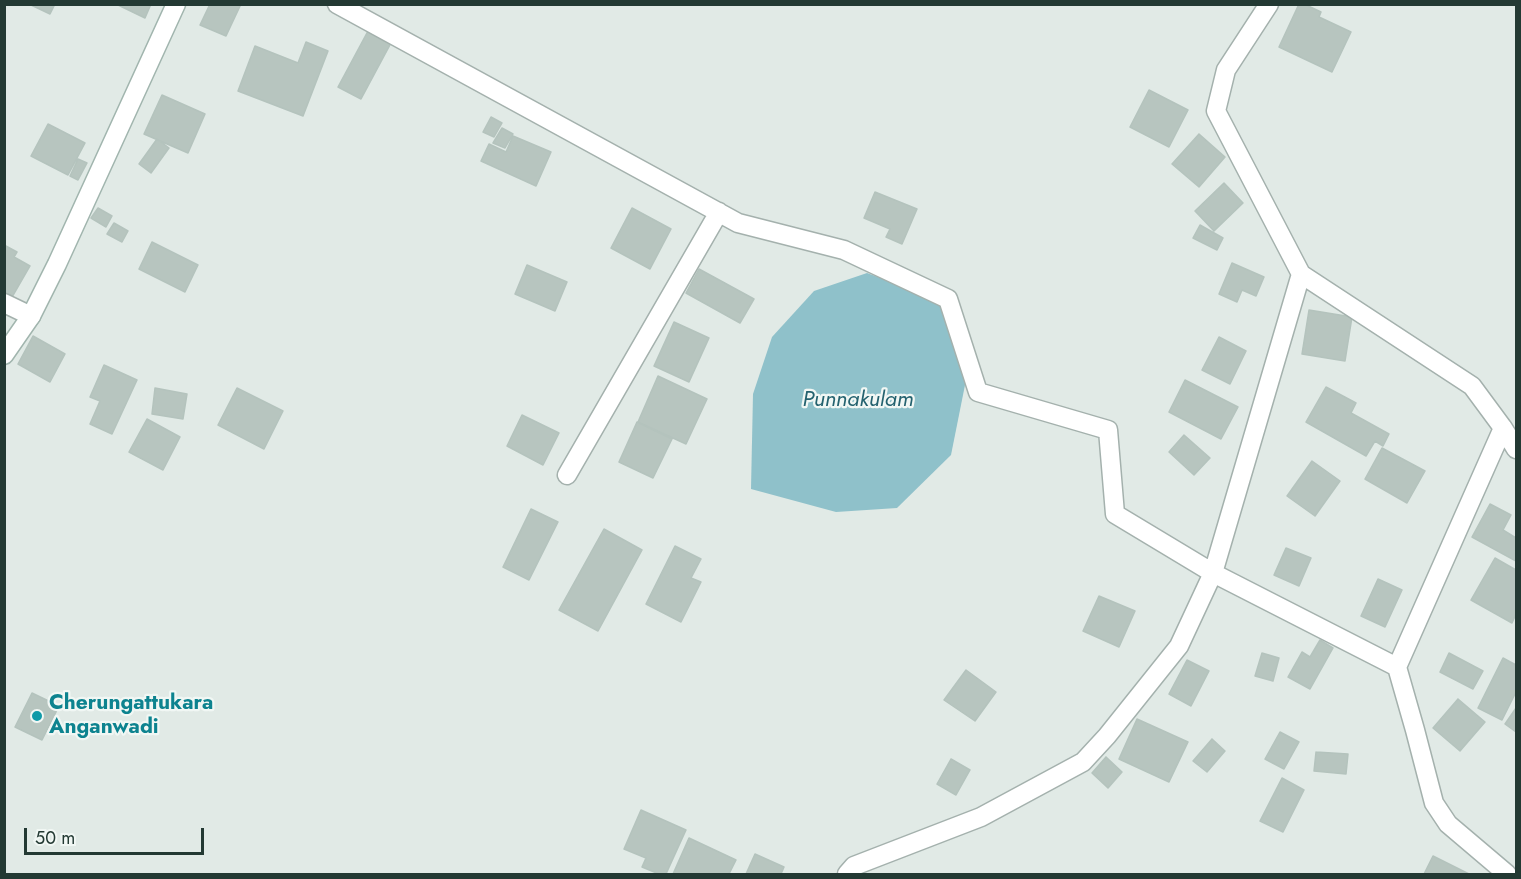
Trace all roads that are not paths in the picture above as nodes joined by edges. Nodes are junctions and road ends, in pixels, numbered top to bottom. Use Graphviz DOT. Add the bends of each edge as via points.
graph roads {
  1 [pos="176,4"];
  2 [pos="337,4"];
  3 [pos="1269,4"];
  4 [pos="719,212"];
  5 [pos="1301,274"];
  6 [pos="4,303"];
  7 [pos="31,316"];
  8 [pos="4,355"];
  9 [pos="1503,428"];
  10 [pos="1516,449"];
  11 [pos="567,476"];
  12 [pos="1213,573"];
  13 [pos="1396,667"];
  14 [pos="847,874"];
  15 [pos="1507,874"];
  1 -- 7 [label="street"];
  2 -- 4 [label="street"];
  3 -- 5 [label="street" via="1226,70 1216,111"];
  4 -- 11 [label="street"];
  4 -- 12 [label="street" via="738,223 844,250 948,299 978,392 1108,430 1115,514"];
  5 -- 9 [label="street" via="1472,386"];
  5 -- 12 [label="street"];
  6 -- 7 [label="street"];
  7 -- 8 [label="street"];
  9 -- 10 [label="street"];
  9 -- 13 [label="street"];
  12 -- 13 [label="street"];
  12 -- 14 [label="street" via="1179,646 1083,762 981,817 854,866"];
  13 -- 15 [label="street" via="1434,803 1448,824"];
}
